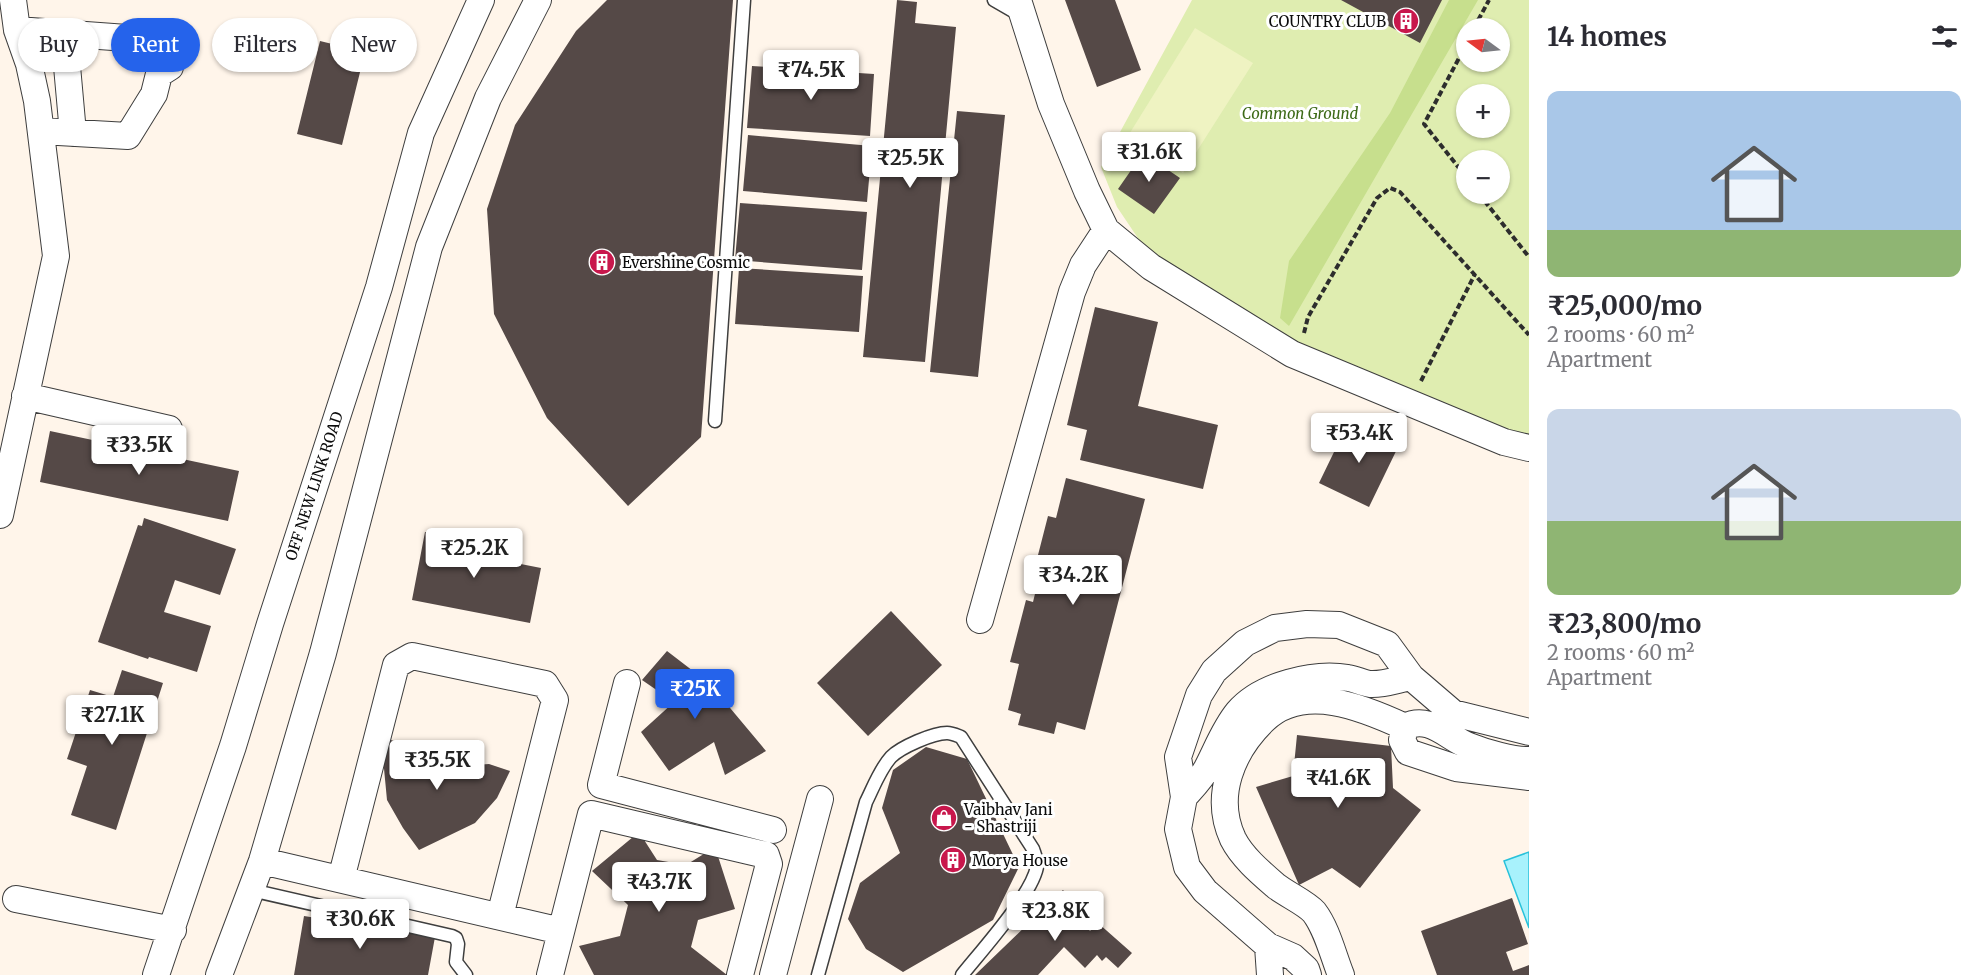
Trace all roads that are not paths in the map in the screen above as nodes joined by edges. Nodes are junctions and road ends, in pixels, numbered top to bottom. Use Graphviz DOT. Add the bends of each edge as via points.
graph roads {
  1 [pos="13,0"];
  2 [pos="481,0"];
  3 [pos="538,0"];
  4 [pos="744,0"];
  5 [pos="994,0"];
  6 [pos="1021,9"];
  7 [pos="17,30"];
  8 [pos="99,36"];
  9 [pos="68,72"];
  10 [pos="41,131"];
  11 [pos="73,133"];
  12 [pos="1106,230"];
  13 [pos="25,396"];
  14 [pos="715,421"];
  15 [pos="169,429"];
  16 [pos="1529,448"];
  17 [pos="0,515"];
  18 [pos="980,620"];
  19 [pos="1411,677"];
  20 [pos="627,682"];
  21 [pos="1406,727"];
  22 [pos="1529,732"];
  23 [pos="1529,760"];
  24 [pos="1529,777"];
  25 [pos="601,785"];
  26 [pos="1184,797"];
  27 [pos="820,799"];
  28 [pos="591,814"];
  29 [pos="773,830"];
  30 [pos="262,861"];
  31 [pos="341,879"];
  32 [pos="251,890"];
  33 [pos="16,900"];
  34 [pos="500,916"];
  35 [pos="173,930"];
  36 [pos="561,932"];
  37 [pos="1268,946"];
  38 [pos="156,975"];
  39 [pos="219,975"];
  40 [pos="466,975"];
  41 [pos="550,975"];
  42 [pos="740,975"];
  43 [pos="773,975"];
  44 [pos="819,975"];
  45 [pos="963,975"];
  46 [pos="1270,975"];
  47 [pos="1308,975"];
  48 [pos="1341,975"];
  1 -- 7 [label="street"];
  2 -- 35 [label="street, OFF NEW LINK ROAD" via="421,133 379,287"];
  3 -- 30 [label="street" via="488,98 429,247 323,653"];
  4 -- 14 [label="lane"];
  5 -- 6 [label="lane"];
  6 -- 12 [label="street" via="1051,104"];
  7 -- 10 [label="street" via="29,64"];
  8 -- 11 [label="street" via="168,41 172,44 170,66 159,74 154,94 128,136"];
  9 -- 11 [label="street"];
  10 -- 11 [label="street"];
  10 -- 13 [label="street" via="56,256"];
  12 -- 16 [label="street" via="1151,267 1292,354 1504,442"];
  12 -- 18 [label="street" via="1083,265 1072,292"];
  13 -- 15 [label="street"];
  13 -- 17 [label="street"];
  19 -- 22 [label="street" via="1453,713"];
  19 -- 26 [label="street" via="1371,684 1347,677 1326,677 1268,689 1250,699 1237,713 1206,770"];
  19 -- 26 [label="street" via="1387,644 1339,625 1275,628 1245,643 1214,671 1199,695 1178,757"];
  20 -- 25 [label="street"];
  21 -- 23 [label="street" via="1415,722 1426,723 1469,746"];
  21 -- 24 [label="street" via="1402,740 1408,752 1456,768"];
  21 -- 48 [label="street" via="1351,705 1314,700 1293,702 1273,711 1249,734 1230,771 1224,812 1233,840 1277,887 1313,911"];
  25 -- 28 [label="street"];
  25 -- 29 [label="street"];
  26 -- 37 [label="street" via="1178,829 1186,867 1205,891"];
  27 -- 43 [label="street"];
  28 -- 36 [label="street"];
  28 -- 42 [label="street" via="766,855 769,864"];
  30 -- 31 [label="street"];
  30 -- 32 [label="street"];
  31 -- 34 [label="street"];
  31 -- 34 [label="street" via="396,665 412,656 545,684 555,700"];
  32 -- 39 [label="street"];
  32 -- 40 [label="lane" via="452,936 458,944 456,962"];
  33 -- 35 [label="street"];
  34 -- 36 [label="street"];
  35 -- 38 [label="street, OFF NEW LINK ROAD"];
  36 -- 41 [label="street"];
  37 -- 46 [label="street"];
  37 -- 47 [label="street" via="1293,957"];
  44 -- 45 [label="lane" via="866,802 876,780 891,756 914,743 950,733 961,737 1033,849 1038,864 1020,901"];
}
